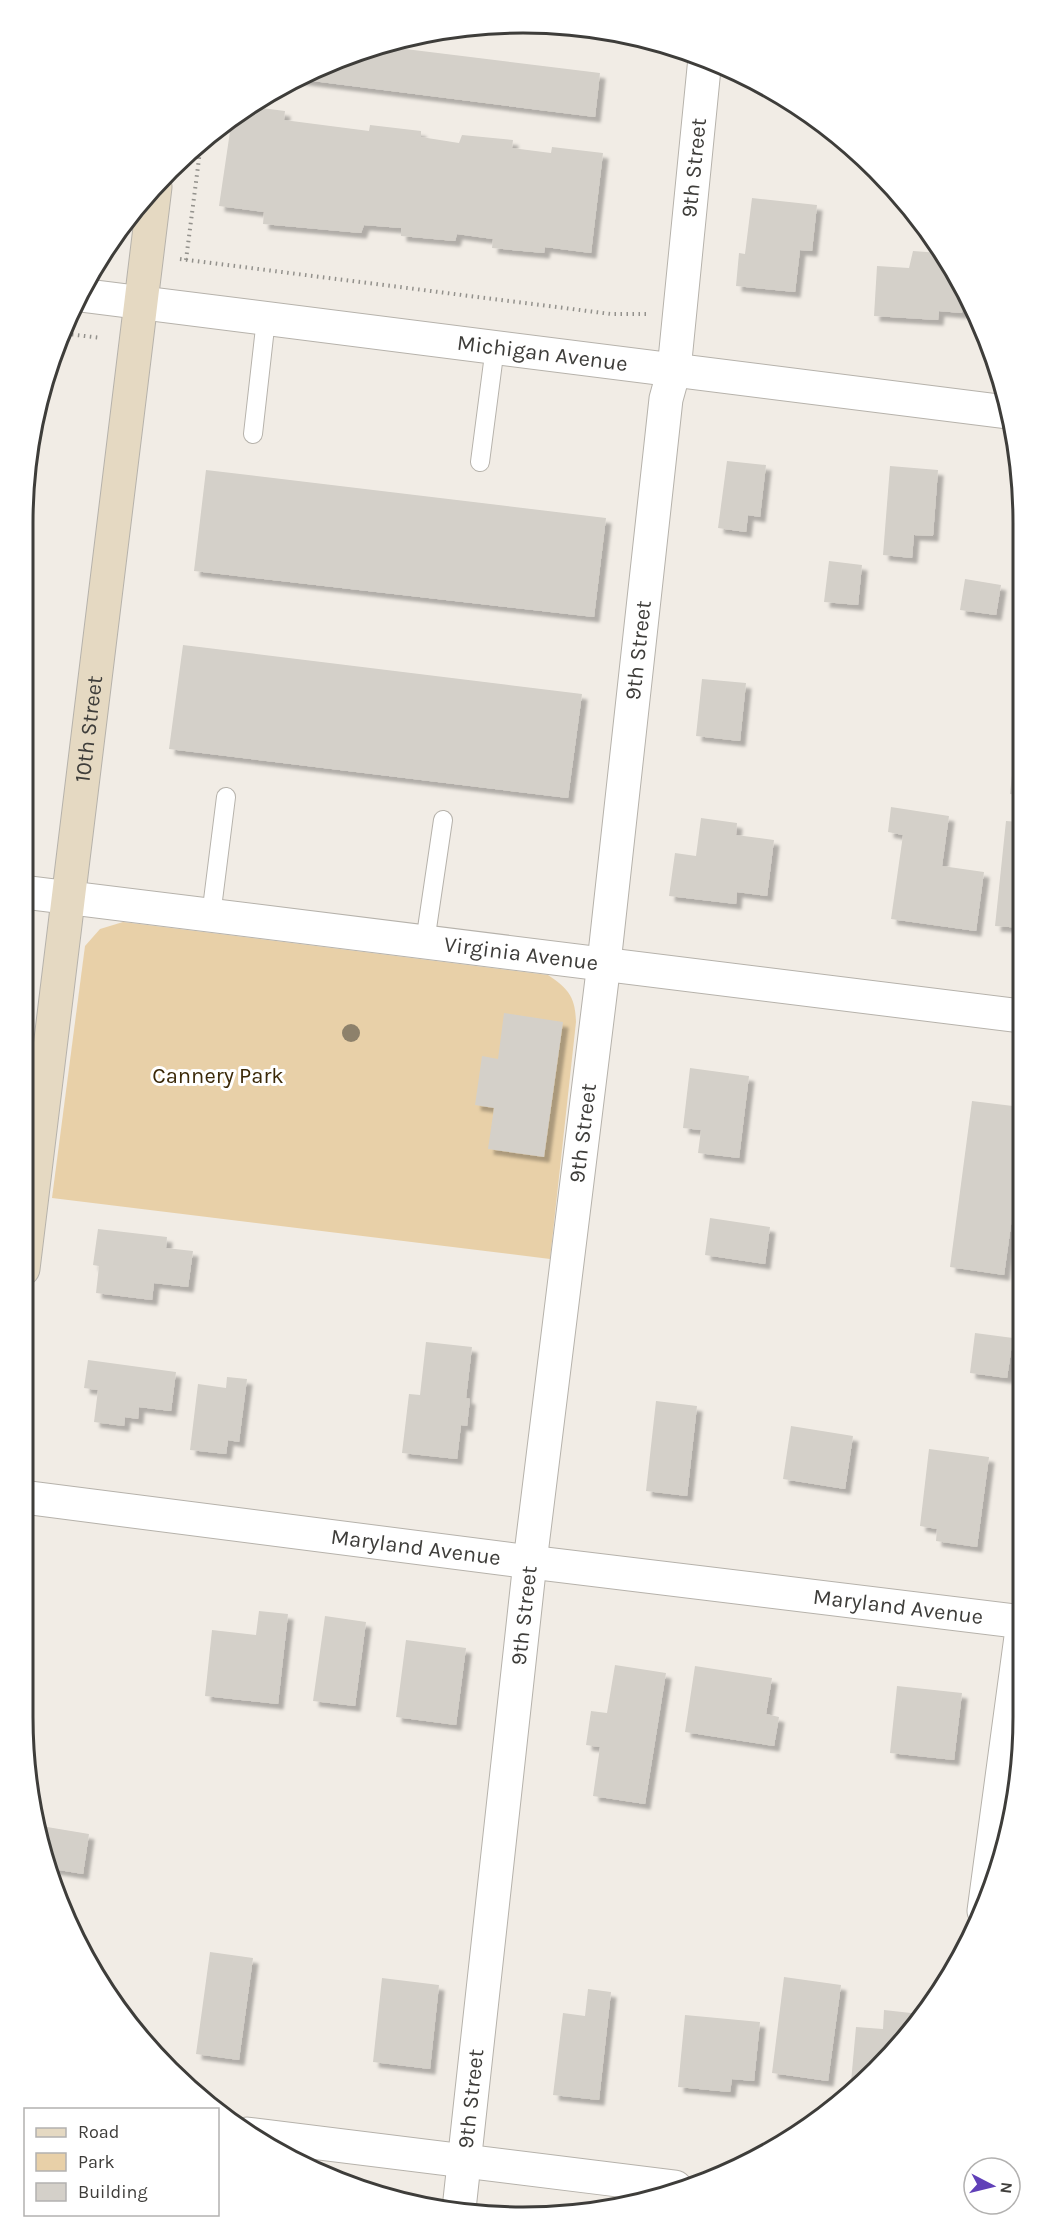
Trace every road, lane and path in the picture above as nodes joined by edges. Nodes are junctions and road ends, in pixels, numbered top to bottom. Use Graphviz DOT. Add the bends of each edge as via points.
graph roads {
  1 [pos="704,67"];
  2 [pos="199,156"];
  3 [pos="153,202"];
  4 [pos="146,255"];
  5 [pos="186,260"];
  6 [pos="89,296"];
  7 [pos="140,302"];
  8 [pos="656,315"];
  9 [pos="266,318"];
  10 [pos="70,334"];
  11 [pos="101,338"];
  12 [pos="495,347"];
  13 [pos="674,370"];
  14 [pos="1000,411"];
  15 [pos="253,434"];
  16 [pos="480,462"];
  17 [pos="226,797"];
  18 [pos="443,820"];
  19 [pos="33,893"];
  20 [pos="67,898"];
  21 [pos="211,916"];
  22 [pos="425,942"];
  23 [pos="604,963"];
  24 [pos="1013,1015"];
  25 [pos="33,1152"];
  26 [pos="33,1498"];
  27 [pos="530,1562"];
  28 [pos="1013,1621"];
  29 [pos="1013,1696"];
  30 [pos="990,1863"];
  31 [pos="272,2137"];
  32 [pos="465,2161"];
  33 [pos="665,2186"];
  34 [pos="460,2203"];
  1 -- 13 [label="street, 9th Street"];
  2 -- 5 [label="path"];
  3 -- 4 [label="street, 10th Street"];
  4 -- 5 [label="path"];
  4 -- 7 [label="street, 10th Street"];
  5 -- 8 [label="path" via="611,314"];
  6 -- 7 [label="street, Michigan Avenue"];
  7 -- 9 [label="street, Michigan Avenue"];
  7 -- 20 [label="street, 10th Street"];
  9 -- 12 [label="street, Michigan Avenue"];
  9 -- 15 [label="lane"];
  10 -- 11 [label="path"];
  12 -- 13 [label="street, Michigan Avenue"];
  12 -- 16 [label="lane"];
  13 -- 14 [label="street, Michigan Avenue"];
  13 -- 23 [label="street, 9th Street" via="666,399"];
  17 -- 21 [label="lane"];
  18 -- 22 [label="lane"];
  19 -- 20 [label="street, Virginia Avenue"];
  20 -- 21 [label="street, Virginia Avenue"];
  20 -- 25 [label="street, 10th Street"];
  21 -- 22 [label="street, Virginia Avenue"];
  22 -- 23 [label="street, Virginia Avenue"];
  23 -- 24 [label="street, Virginia Avenue"];
  23 -- 27 [label="street, 9th Street"];
  26 -- 27 [label="street, Maryland Avenue"];
  27 -- 28 [label="street, Maryland Avenue"];
  27 -- 32 [label="street, 9th Street"];
  29 -- 30 [label="street"];
  31 -- 32 [label="street"];
  32 -- 33 [label="street"];
  32 -- 34 [label="street, 9th Street"];
}
